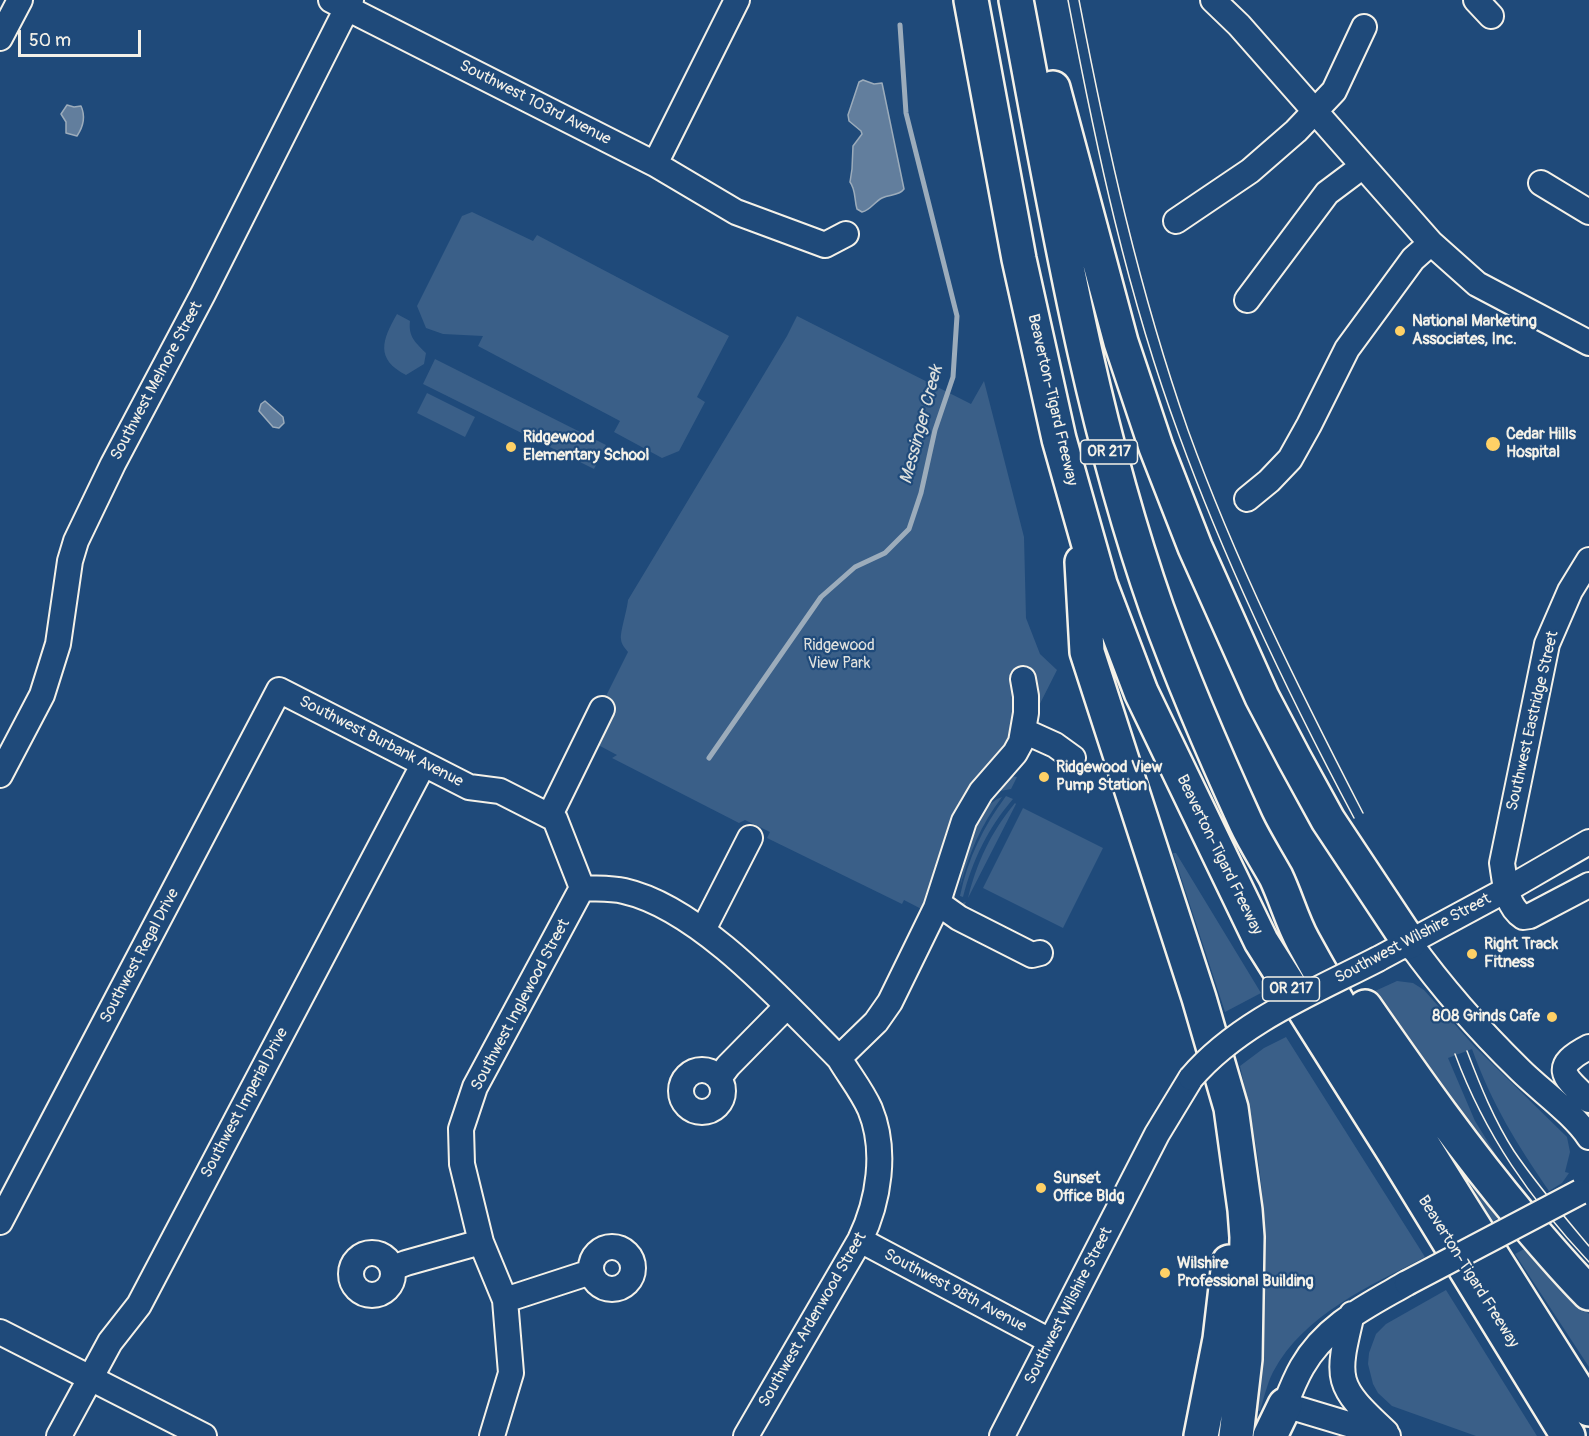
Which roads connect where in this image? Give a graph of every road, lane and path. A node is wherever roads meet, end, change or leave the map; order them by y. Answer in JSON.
{"nodes":[{"id":1,"x":20,"y":0,"type":"edge"},
{"id":2,"x":737,"y":0,"type":"edge"},
{"id":3,"x":971,"y":0,"type":"edge"},
{"id":4,"x":1016,"y":0,"type":"edge"},
{"id":5,"x":1035,"y":0,"type":"edge"},
{"id":6,"x":1213,"y":0,"type":"edge"},
{"id":7,"x":343,"y":3,"type":"edge"},
{"id":8,"x":1364,"y":27,"type":"dead end"},
{"id":9,"x":0,"y":38,"type":"edge"},
{"id":10,"x":1314,"y":111,"type":"junction"},
{"id":11,"x":655,"y":164,"type":"junction"},
{"id":12,"x":1363,"y":166,"type":"junction"},
{"id":13,"x":1541,"y":183,"type":"dead end"},
{"id":14,"x":1589,"y":212,"type":"edge"},
{"id":15,"x":1176,"y":221,"type":"dead end"},
{"id":16,"x":846,"y":234,"type":"dead end"},
{"id":17,"x":1431,"y":243,"type":"junction"},
{"id":18,"x":1247,"y":300,"type":"dead end"},
{"id":19,"x":1589,"y":343,"type":"edge"},
{"id":20,"x":1247,"y":499,"type":"dead end"},
{"id":21,"x":1079,"y":508,"type":"junction"},
{"id":22,"x":1589,"y":560,"type":"edge"},
{"id":23,"x":1023,"y":680,"type":"dead end"},
{"id":24,"x":279,"y":690,"type":"joint"},
{"id":25,"x":602,"y":710,"type":"dead end"},
{"id":26,"x":1024,"y":731,"type":"junction"},
{"id":27,"x":1073,"y":759,"type":"dead end"},
{"id":28,"x":423,"y":765,"type":"junction"},
{"id":29,"x":0,"y":775,"type":"edge"},
{"id":30,"x":550,"y":815,"type":"junction"},
{"id":31,"x":750,"y":838,"type":"dead end"},
{"id":32,"x":1589,"y":842,"type":"edge"},
{"id":33,"x":1277,"y":880,"type":"junction"},
{"id":34,"x":1589,"y":885,"type":"edge"},
{"id":35,"x":582,"y":888,"type":"junction"},
{"id":36,"x":1506,"y":890,"type":"junction"},
{"id":37,"x":935,"y":910,"type":"junction"},
{"id":38,"x":703,"y":930,"type":"junction"},
{"id":39,"x":1409,"y":942,"type":"junction"},
{"id":40,"x":1040,"y":953,"type":"dead end"},
{"id":41,"x":787,"y":1006,"type":"junction"},
{"id":42,"x":1589,"y":1047,"type":"edge"},
{"id":43,"x":839,"y":1058,"type":"junction"},
{"id":44,"x":719,"y":1078,"type":"dead end"},
{"id":45,"x":1589,"y":1100,"type":"edge"},
{"id":46,"x":1589,"y":1137,"type":"edge"},
{"id":47,"x":1585,"y":1190,"type":"edge"},
{"id":48,"x":1245,"y":1210,"type":"junction"},
{"id":49,"x":0,"y":1222,"type":"edge"},
{"id":50,"x":860,"y":1240,"type":"junction"},
{"id":51,"x":481,"y":1242,"type":"junction"},
{"id":52,"x":393,"y":1268,"type":"dead end"},
{"id":53,"x":591,"y":1272,"type":"dead end"},
{"id":54,"x":1589,"y":1293,"type":"edge"},
{"id":55,"x":506,"y":1300,"type":"junction"},
{"id":56,"x":1352,"y":1314,"type":"junction"},
{"id":57,"x":0,"y":1332,"type":"edge"},
{"id":58,"x":1050,"y":1341,"type":"junction"},
{"id":59,"x":90,"y":1379,"type":"junction"},
{"id":60,"x":1589,"y":1409,"type":"edge"},
{"id":61,"x":1285,"y":1421,"type":"edge"},
{"id":62,"x":59,"y":1436,"type":"edge"},
{"id":63,"x":204,"y":1436,"type":"edge"},
{"id":64,"x":492,"y":1436,"type":"edge"},
{"id":65,"x":746,"y":1436,"type":"edge"},
{"id":66,"x":1002,"y":1436,"type":"edge"},
{"id":67,"x":1201,"y":1436,"type":"edge"},
{"id":68,"x":1236,"y":1436,"type":"edge"},
{"id":69,"x":1270,"y":1436,"type":"edge"},
{"id":70,"x":1389,"y":1436,"type":"edge"},
{"id":71,"x":1568,"y":1436,"type":"edge"}],
"edges":[{"from":1,"to":9,"type":"street"},
{"from":2,"to":11,"type":"street"},
{"from":3,"to":21,"type":"highway","name":"Beaverton-Tigard Freeway","number":"OR 217"},
{"from":4,"to":33,"type":"highway","name":"Beaverton-Tigard Freeway","number":"OR 217"},
{"from":5,"to":39,"type":"highway"},
{"from":6,"to":10,"type":"street"},
{"from":7,"to":11,"type":"street","name":"Southwest 103rd Avenue"},
{"from":7,"to":29,"type":"street","name":"Southwest Melnore Street"},
{"from":8,"to":10,"type":"street"},
{"from":10,"to":12,"type":"street"},
{"from":10,"to":15,"type":"street"},
{"from":11,"to":16,"type":"street","name":"Southwest 103rd Avenue"},
{"from":12,"to":17,"type":"street"},
{"from":12,"to":18,"type":"street"},
{"from":13,"to":14,"type":"street"},
{"from":17,"to":19,"type":"street"},
{"from":17,"to":20,"type":"street"},
{"from":21,"to":48,"type":"highway"},
{"from":21,"to":71,"type":"highway","name":"Beaverton-Tigard Freeway","number":"OR 217"},
{"from":22,"to":36,"type":"street","name":"Southwest Eastridge Street"},
{"from":23,"to":26,"type":"street"},
{"from":24,"to":28,"type":"street","name":"Southwest Burbank Avenue"},
{"from":24,"to":49,"type":"street","name":"Southwest Regal Drive"},
{"from":25,"to":30,"type":"street"},
{"from":26,"to":27,"type":"street"},
{"from":26,"to":37,"type":"street"},
{"from":28,"to":30,"type":"street","name":"Southwest Burbank Avenue"},
{"from":28,"to":59,"type":"street","name":"Southwest Imperial Drive"},
{"from":30,"to":35,"type":"street"},
{"from":31,"to":38,"type":"street"},
{"from":32,"to":36,"type":"street","name":"Southwest Wilshire Street"},
{"from":33,"to":54,"type":"highway"},
{"from":33,"to":60,"type":"highway","name":"Beaverton-Tigard Freeway","number":"OR 217"},
{"from":34,"to":36,"type":"street"},
{"from":35,"to":38,"type":"street"},
{"from":35,"to":51,"type":"street","name":"Southwest Inglewood Street"},
{"from":36,"to":39,"type":"street","name":"Southwest Wilshire Street"},
{"from":37,"to":40,"type":"street"},
{"from":37,"to":43,"type":"street"},
{"from":38,"to":41,"type":"street"},
{"from":39,"to":46,"type":"street"},
{"from":39,"to":58,"type":"street","name":"Southwest Wilshire Street","bridge":true},
{"from":41,"to":43,"type":"street"},
{"from":41,"to":44,"type":"street"},
{"from":42,"to":45,"type":"street"},
{"from":43,"to":50,"type":"street","name":"Southwest Ardenwood Street"},
{"from":47,"to":56,"type":"street","bridge":true},
{"from":48,"to":67,"type":"highway"},
{"from":48,"to":68,"type":"highway"},
{"from":50,"to":58,"type":"street","name":"Southwest 98th Avenue"},
{"from":50,"to":65,"type":"street","name":"Southwest Ardenwood Street"},
{"from":51,"to":52,"type":"street"},
{"from":51,"to":55,"type":"street","name":"Southwest Inglewood Street"},
{"from":53,"to":55,"type":"street"},
{"from":55,"to":64,"type":"street","name":"Southwest Inglewood Street"},
{"from":56,"to":61,"type":"street"},
{"from":56,"to":70,"type":"street"},
{"from":57,"to":59,"type":"street"},
{"from":58,"to":66,"type":"street","name":"Southwest Wilshire Street"},
{"from":59,"to":62,"type":"street","name":"Southwest Imperial Drive"},
{"from":59,"to":63,"type":"street"},
{"from":61,"to":69,"type":"highway"},
{"from":61,"to":70,"type":"street"}]}
